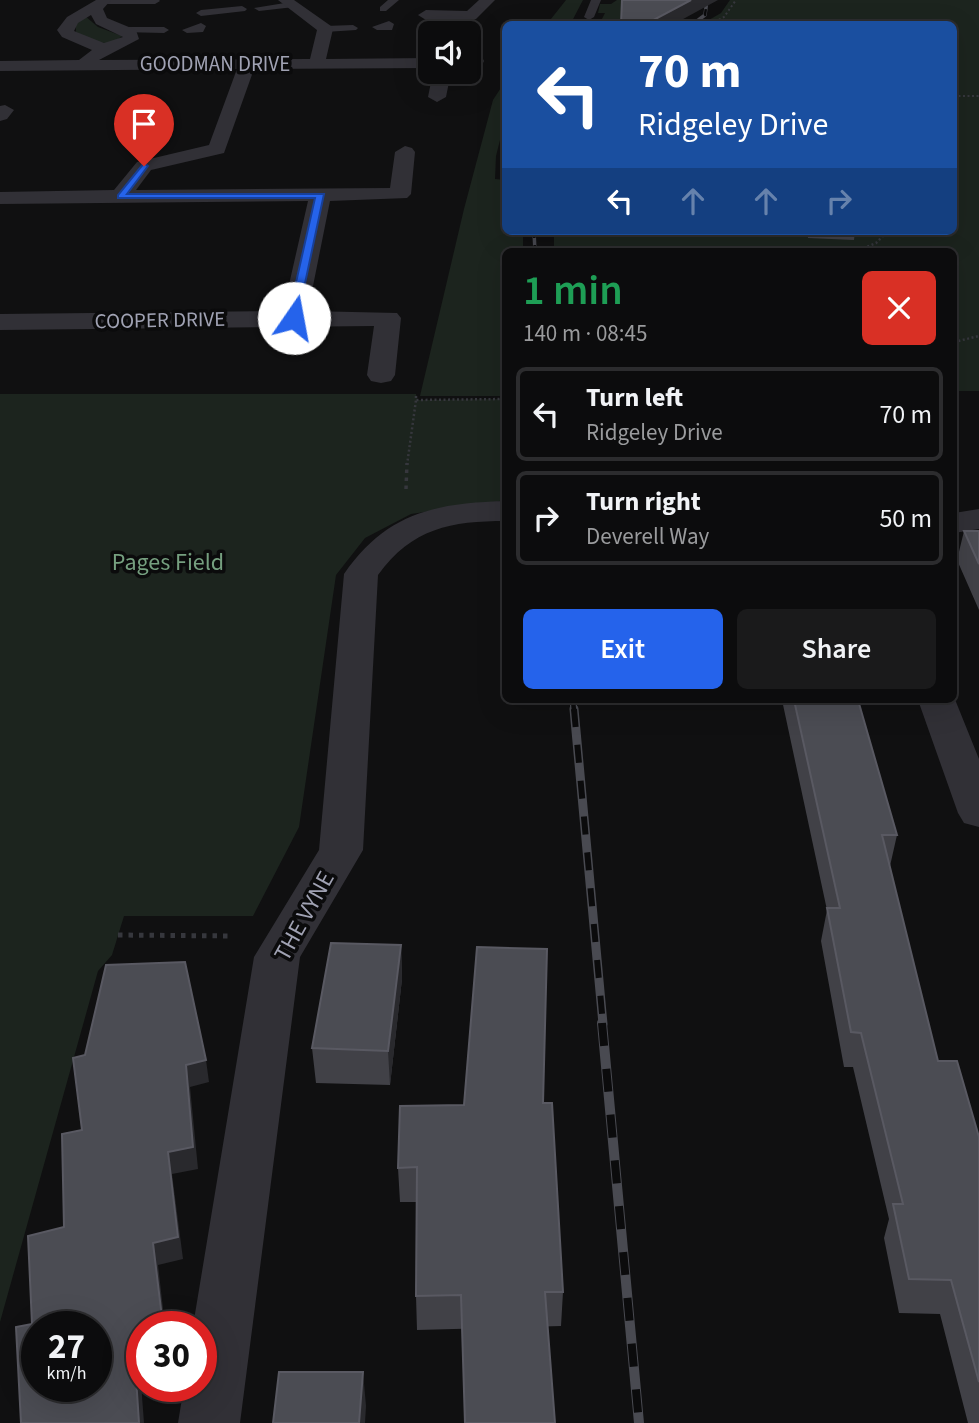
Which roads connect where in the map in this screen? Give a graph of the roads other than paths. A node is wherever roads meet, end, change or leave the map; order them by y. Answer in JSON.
{"nodes":[{"id":1,"x":394,"y":0,"type":"edge"},
{"id":2,"x":488,"y":0,"type":"edge"},
{"id":3,"x":596,"y":0,"type":"edge"},
{"id":4,"x":155,"y":1,"type":"edge"},
{"id":5,"x":288,"y":2,"type":"edge"},
{"id":6,"x":102,"y":3,"type":"edge"},
{"id":7,"x":259,"y":8,"type":"dead end"},
{"id":8,"x":242,"y":9,"type":"dead end"},
{"id":9,"x":383,"y":9,"type":"dead end"},
{"id":10,"x":201,"y":13,"type":"dead end"},
{"id":11,"x":426,"y":15,"type":"dead end"},
{"id":12,"x":589,"y":17,"type":"dead end"},
{"id":13,"x":389,"y":24,"type":"dead end"},
{"id":14,"x":201,"y":26,"type":"dead end"},
{"id":15,"x":377,"y":27,"type":"dead end"},
{"id":16,"x":353,"y":28,"type":"dead end"},
{"id":17,"x":325,"y":29,"type":"junction"},
{"id":18,"x":125,"y":30,"type":"junction"},
{"id":19,"x":164,"y":30,"type":"dead end"},
{"id":20,"x":187,"y":30,"type":"dead end"},
{"id":21,"x":104,"y":49,"type":"junction"},
{"id":22,"x":418,"y":62,"type":"edge"},
{"id":23,"x":317,"y":63,"type":"junction"},
{"id":24,"x":82,"y":64,"type":"junction"},
{"id":25,"x":247,"y":64,"type":"junction"},
{"id":26,"x":0,"y":66,"type":"edge"},
{"id":27,"x":440,"y":84,"type":"edge"},
{"id":28,"x":437,"y":97,"type":"dead end"},
{"id":29,"x":405,"y":152,"type":"dead end"},
{"id":30,"x":320,"y":196,"type":"junction"},
{"id":31,"x":121,"y":197,"type":"junction"},
{"id":32,"x":9,"y":204,"type":"edge"},
{"id":33,"x":294,"y":318,"type":"junction"},
{"id":34,"x":0,"y":322,"type":"edge"},
{"id":35,"x":381,"y":375,"type":"dead end"},
{"id":36,"x":502,"y":511,"type":"edge"},
{"id":37,"x":979,"y":519,"type":"edge"},
{"id":38,"x":957,"y":523,"type":"edge"},
{"id":39,"x":938,"y":703,"type":"edge"},
{"id":40,"x":979,"y":813,"type":"edge"},
{"id":41,"x":209,"y":1423,"type":"edge"}],
"edges":[{"from":1,"to":9,"type":"lane"},
{"from":2,"to":11,"type":"street"},
{"from":3,"to":12,"type":"lane"},
{"from":4,"to":6,"type":"lane"},
{"from":5,"to":7,"type":"lane"},
{"from":5,"to":17,"type":"street"},
{"from":6,"to":18,"type":"street"},
{"from":6,"to":21,"type":"street"},
{"from":8,"to":10,"type":"lane"},
{"from":13,"to":15,"type":"lane"},
{"from":14,"to":20,"type":"lane"},
{"from":16,"to":17,"type":"lane"},
{"from":17,"to":23,"type":"street"},
{"from":18,"to":19,"type":"lane"},
{"from":18,"to":21,"type":"street"},
{"from":21,"to":24,"type":"street"},
{"from":22,"to":23,"type":"street","name":"GOODMAN DRIVE"},
{"from":23,"to":25,"type":"street","name":"GOODMAN DRIVE"},
{"from":24,"to":25,"type":"street","name":"GOODMAN DRIVE"},
{"from":24,"to":26,"type":"street","name":"GOODMAN DRIVE"},
{"from":25,"to":31,"type":"street"},
{"from":27,"to":28,"type":"street"},
{"from":29,"to":30,"type":"street"},
{"from":30,"to":31,"type":"street"},
{"from":30,"to":33,"type":"street"},
{"from":31,"to":32,"type":"street"},
{"from":33,"to":34,"type":"street","name":"COOPER DRIVE"},
{"from":33,"to":35,"type":"street","name":"COOPER DRIVE"},
{"from":36,"to":41,"type":"street","name":"THE VYNE"},
{"from":37,"to":38,"type":"street"},
{"from":39,"to":40,"type":"street"}]}
